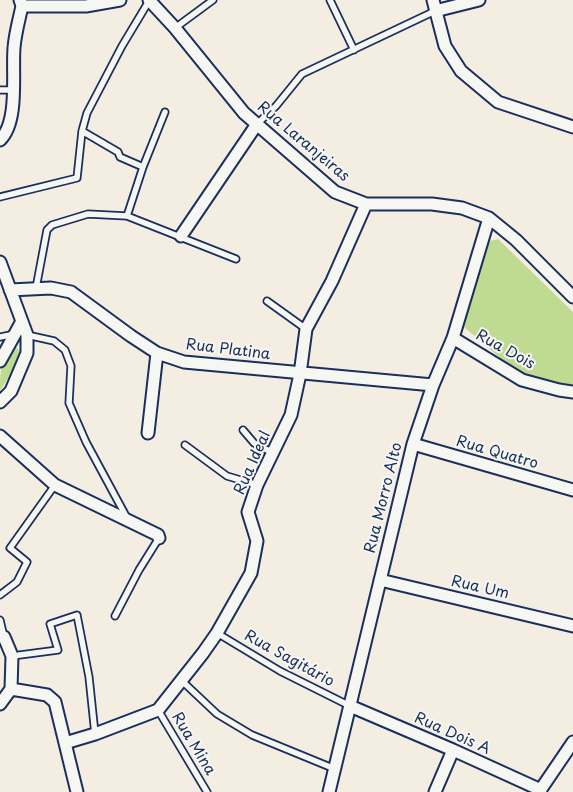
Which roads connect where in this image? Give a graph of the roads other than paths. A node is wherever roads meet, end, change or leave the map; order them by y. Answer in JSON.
{"nodes":[{"id":1,"x":120,"y":0,"type":"edge"},
{"id":2,"x":149,"y":0,"type":"edge"},
{"id":3,"x":213,"y":0,"type":"edge"},
{"id":4,"x":330,"y":0,"type":"edge"},
{"id":5,"x":478,"y":0,"type":"edge"},
{"id":6,"x":21,"y":3,"type":"edge"},
{"id":7,"x":434,"y":5,"type":"edge"},
{"id":8,"x":175,"y":28,"type":"junction"},
{"id":9,"x":354,"y":50,"type":"junction"},
{"id":10,"x":0,"y":90,"type":"edge"},
{"id":11,"x":13,"y":90,"type":"junction"},
{"id":12,"x":165,"y":112,"type":"dead end"},
{"id":13,"x":257,"y":124,"type":"junction"},
{"id":14,"x":573,"y":127,"type":"edge"},
{"id":15,"x":82,"y":131,"type":"junction"},
{"id":16,"x":0,"y":140,"type":"edge"},
{"id":17,"x":143,"y":167,"type":"junction"},
{"id":18,"x":0,"y":197,"type":"edge"},
{"id":19,"x":366,"y":204,"type":"junction"},
{"id":20,"x":127,"y":216,"type":"junction"},
{"id":21,"x":488,"y":218,"type":"junction"},
{"id":22,"x":181,"y":236,"type":"junction"},
{"id":23,"x":236,"y":259,"type":"dead end"},
{"id":24,"x":0,"y":262,"type":"edge"},
{"id":25,"x":36,"y":288,"type":"junction"},
{"id":26,"x":10,"y":290,"type":"junction"},
{"id":27,"x":573,"y":298,"type":"edge"},
{"id":28,"x":268,"y":301,"type":"dead end"},
{"id":29,"x":21,"y":323,"type":"junction"},
{"id":30,"x":306,"y":329,"type":"junction"},
{"id":31,"x":15,"y":334,"type":"junction"},
{"id":32,"x":27,"y":335,"type":"junction"},
{"id":33,"x":0,"y":337,"type":"edge"},
{"id":34,"x":453,"y":338,"type":"junction"},
{"id":35,"x":157,"y":353,"type":"junction"},
{"id":36,"x":0,"y":361,"type":"edge"},
{"id":37,"x":300,"y":374,"type":"junction"},
{"id":38,"x":433,"y":385,"type":"junction"},
{"id":39,"x":573,"y":392,"type":"edge"},
{"id":40,"x":0,"y":402,"type":"edge"},
{"id":41,"x":243,"y":430,"type":"dead end"},
{"id":42,"x":148,"y":433,"type":"dead end"},
{"id":43,"x":0,"y":436,"type":"edge"},
{"id":44,"x":413,"y":444,"type":"junction"},
{"id":45,"x":185,"y":445,"type":"dead end"},
{"id":46,"x":273,"y":453,"type":"junction"},
{"id":47,"x":55,"y":485,"type":"junction"},
{"id":48,"x":257,"y":485,"type":"junction"},
{"id":49,"x":573,"y":490,"type":"edge"},
{"id":50,"x":129,"y":522,"type":"junction"},
{"id":51,"x":159,"y":538,"type":"joint"},
{"id":52,"x":380,"y":580,"type":"junction"},
{"id":53,"x":0,"y":595,"type":"edge"},
{"id":54,"x":115,"y":616,"type":"dead end"},
{"id":55,"x":0,"y":620,"type":"edge"},
{"id":56,"x":573,"y":626,"type":"edge"},
{"id":57,"x":217,"y":633,"type":"junction"},
{"id":58,"x":2,"y":637,"type":"edge"},
{"id":59,"x":12,"y":656,"type":"junction"},
{"id":60,"x":182,"y":681,"type":"junction"},
{"id":61,"x":11,"y":689,"type":"junction"},
{"id":62,"x":0,"y":704,"type":"edge"},
{"id":63,"x":350,"y":706,"type":"junction"},
{"id":64,"x":158,"y":710,"type":"junction"},
{"id":65,"x":95,"y":734,"type":"junction"},
{"id":66,"x":573,"y":742,"type":"edge"},
{"id":67,"x":65,"y":743,"type":"junction"},
{"id":68,"x":453,"y":750,"type":"junction"},
{"id":69,"x":335,"y":768,"type":"junction"},
{"id":70,"x":540,"y":791,"type":"edge"},
{"id":71,"x":77,"y":792,"type":"edge"},
{"id":72,"x":207,"y":792,"type":"edge"},
{"id":73,"x":329,"y":792,"type":"edge"},
{"id":74,"x":435,"y":792,"type":"edge"}],
"edges":[{"from":1,"to":6,"type":"street"},
{"from":2,"to":8,"type":"street","name":"Rua Laranjeiras"},
{"from":2,"to":15,"type":"lane"},
{"from":3,"to":8,"type":"lane"},
{"from":4,"to":9,"type":"lane"},
{"from":5,"to":7,"type":"street"},
{"from":6,"to":11,"type":"street"},
{"from":7,"to":9,"type":"lane"},
{"from":7,"to":14,"type":"street"},
{"from":8,"to":13,"type":"street","name":"Rua Laranjeiras"},
{"from":9,"to":13,"type":"lane"},
{"from":10,"to":11,"type":"lane"},
{"from":11,"to":16,"type":"street"},
{"from":12,"to":17,"type":"lane"},
{"from":13,"to":19,"type":"street","name":"Rua Laranjeiras"},
{"from":13,"to":22,"type":"street"},
{"from":15,"to":17,"type":"lane"},
{"from":15,"to":18,"type":"lane"},
{"from":17,"to":20,"type":"lane"},
{"from":19,"to":21,"type":"street","name":"Rua Laranjeiras"},
{"from":19,"to":30,"type":"street","name":"Rua Ideal"},
{"from":20,"to":22,"type":"lane"},
{"from":20,"to":25,"type":"lane"},
{"from":21,"to":27,"type":"street","name":"Rua Laranjeiras"},
{"from":21,"to":34,"type":"street","name":"Rua Morro Alto"},
{"from":22,"to":23,"type":"lane"},
{"from":24,"to":26,"type":"street"},
{"from":25,"to":26,"type":"street","name":"Rua Platina"},
{"from":25,"to":35,"type":"street","name":"Rua Platina"},
{"from":26,"to":29,"type":"street"},
{"from":28,"to":30,"type":"lane"},
{"from":29,"to":31,"type":"street"},
{"from":29,"to":32,"type":"street"},
{"from":30,"to":37,"type":"street","name":"Rua Ideal"},
{"from":31,"to":32,"type":"lane"},
{"from":31,"to":33,"type":"lane"},
{"from":31,"to":36,"type":"street"},
{"from":32,"to":40,"type":"street"},
{"from":32,"to":50,"type":"lane"},
{"from":34,"to":38,"type":"street","name":"Rua Morro Alto"},
{"from":34,"to":39,"type":"street","name":"Rua Dois"},
{"from":35,"to":37,"type":"street","name":"Rua Platina"},
{"from":35,"to":42,"type":"street"},
{"from":37,"to":38,"type":"street","name":"Rua Platina"},
{"from":37,"to":46,"type":"street","name":"Rua Ideal"},
{"from":38,"to":44,"type":"street","name":"Rua Morro Alto"},
{"from":41,"to":46,"type":"lane"},
{"from":43,"to":47,"type":"street"},
{"from":44,"to":49,"type":"street","name":"Rua Quatro"},
{"from":44,"to":52,"type":"street","name":"Rua Morro Alto"},
{"from":45,"to":48,"type":"lane"},
{"from":46,"to":48,"type":"street","name":"Rua Ideal"},
{"from":47,"to":50,"type":"street"},
{"from":47,"to":53,"type":"lane"},
{"from":48,"to":57,"type":"street","name":"Rua Ideal"},
{"from":50,"to":51,"type":"street"},
{"from":51,"to":54,"type":"lane"},
{"from":52,"to":56,"type":"street","name":"Rua Um"},
{"from":52,"to":63,"type":"street","name":"Rua Morro Alto"},
{"from":55,"to":58,"type":"lane"},
{"from":57,"to":60,"type":"street","name":"Rua Ideal"},
{"from":57,"to":63,"type":"lane","name":"Rua Sagitário"},
{"from":58,"to":59,"type":"street"},
{"from":59,"to":61,"type":"street"},
{"from":59,"to":65,"type":"lane"},
{"from":60,"to":64,"type":"street","name":"Rua Ideal"},
{"from":60,"to":69,"type":"lane"},
{"from":61,"to":62,"type":"street"},
{"from":61,"to":67,"type":"street"},
{"from":63,"to":68,"type":"street","name":"Rua Dois A"},
{"from":63,"to":69,"type":"street","name":"Rua Morro Alto"},
{"from":64,"to":65,"type":"street","name":"Rua Ideal"},
{"from":64,"to":72,"type":"lane","name":"Rua Mina"},
{"from":65,"to":67,"type":"street","name":"Rua Ideal"},
{"from":66,"to":70,"type":"street"},
{"from":67,"to":71,"type":"street"},
{"from":68,"to":70,"type":"street","name":"Rua Dois A"},
{"from":68,"to":74,"type":"street"},
{"from":69,"to":73,"type":"street","name":"Rua Morro Alto"}]}
